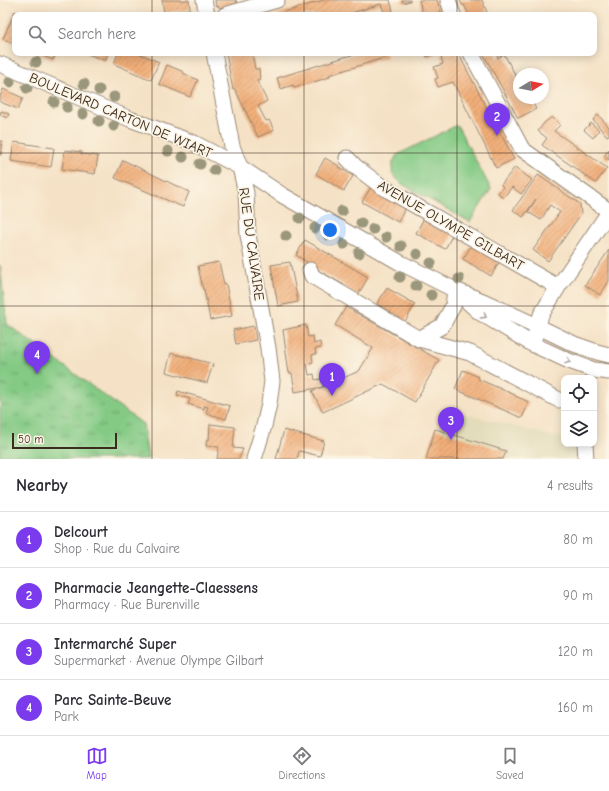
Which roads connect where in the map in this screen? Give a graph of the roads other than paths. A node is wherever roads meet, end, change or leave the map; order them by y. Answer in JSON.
{"nodes":[{"id":1,"x":204,"y":0,"type":"edge"},
{"id":2,"x":277,"y":0,"type":"edge"},
{"id":3,"x":448,"y":0,"type":"edge"},
{"id":4,"x":206,"y":12,"type":"edge"},
{"id":5,"x":235,"y":12,"type":"edge"},
{"id":6,"x":452,"y":12,"type":"edge"},
{"id":7,"x":215,"y":56,"type":"edge"},
{"id":8,"x":473,"y":56,"type":"edge"},
{"id":9,"x":0,"y":64,"type":"edge"},
{"id":10,"x":347,"y":158,"type":"dead end"},
{"id":11,"x":240,"y":167,"type":"junction"},
{"id":12,"x":609,"y":211,"type":"edge"},
{"id":13,"x":310,"y":270,"type":"dead end"},
{"id":14,"x":558,"y":287,"type":"junction"},
{"id":15,"x":455,"y":290,"type":"junction"},
{"id":16,"x":537,"y":326,"type":"junction"},
{"id":17,"x":419,"y":339,"type":"junction"},
{"id":18,"x":532,"y":344,"type":"junction"},
{"id":19,"x":609,"y":355,"type":"edge"},
{"id":20,"x":609,"y":372,"type":"edge"},
{"id":21,"x":593,"y":374,"type":"edge"},
{"id":22,"x":559,"y":400,"type":"dead end"},
{"id":23,"x":585,"y":447,"type":"edge"},
{"id":24,"x":254,"y":459,"type":"edge"},
{"id":25,"x":586,"y":459,"type":"edge"}],
"edges":[{"from":1,"to":4,"type":"street"},
{"from":2,"to":5,"type":"street"},
{"from":3,"to":6,"type":"street"},
{"from":7,"to":11,"type":"street","name":"RUE DU CALVAIRE"},
{"from":8,"to":12,"type":"street"},
{"from":9,"to":11,"type":"street","name":"BOULEVARD CARTON DE WIART"},
{"from":10,"to":14,"type":"street","name":"AVENUE OLYMPE GILBART"},
{"from":11,"to":15,"type":"street"},
{"from":11,"to":24,"type":"street","name":"RUE DU CALVAIRE"},
{"from":12,"to":14,"type":"street"},
{"from":13,"to":17,"type":"street"},
{"from":14,"to":16,"type":"street"},
{"from":15,"to":16,"type":"street"},
{"from":15,"to":17,"type":"street"},
{"from":15,"to":18,"type":"street","one_way":true},
{"from":16,"to":18,"type":"street"},
{"from":16,"to":19,"type":"street"},
{"from":17,"to":22,"type":"street"},
{"from":18,"to":21,"type":"street","one_way":true},
{"from":20,"to":21,"type":"street"},
{"from":23,"to":25,"type":"street"}]}
